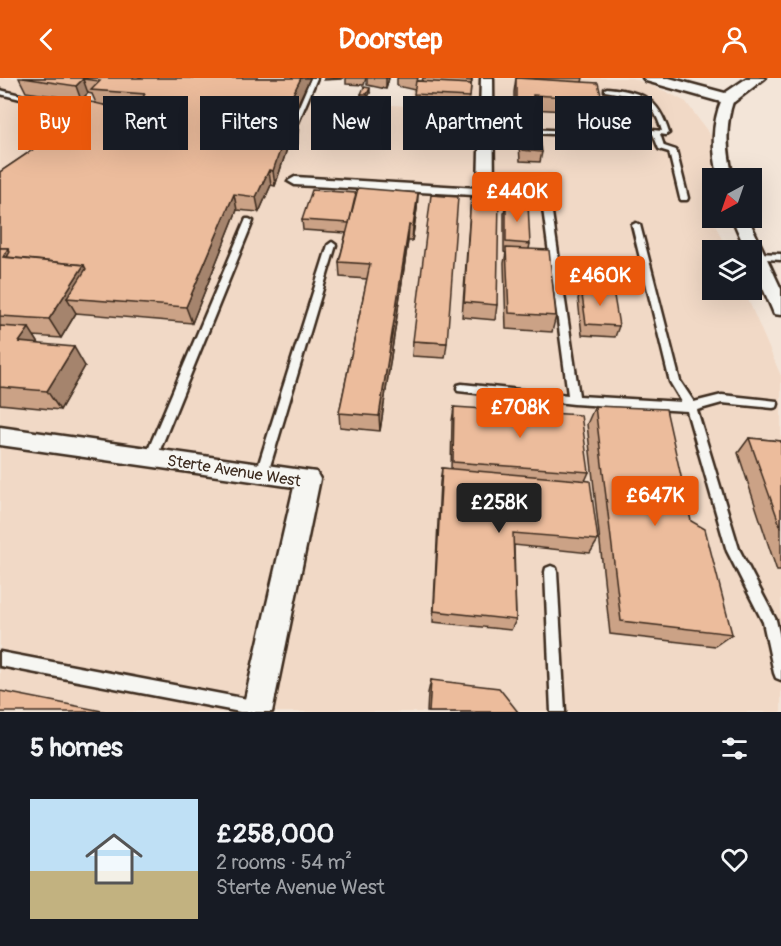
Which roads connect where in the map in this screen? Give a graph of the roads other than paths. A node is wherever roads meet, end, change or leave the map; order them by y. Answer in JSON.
{"nodes":[{"id":1,"x":314,"y":78,"type":"edge"},
{"id":2,"x":487,"y":78,"type":"edge"},
{"id":3,"x":651,"y":78,"type":"edge"},
{"id":4,"x":757,"y":78,"type":"edge"},
{"id":5,"x":607,"y":90,"type":"dead end"},
{"id":6,"x":2,"y":93,"type":"edge"},
{"id":7,"x":487,"y":96,"type":"edge"},
{"id":8,"x":18,"y":97,"type":"edge"},
{"id":9,"x":728,"y":99,"type":"junction"},
{"id":10,"x":299,"y":113,"type":"edge"},
{"id":11,"x":543,"y":132,"type":"edge"},
{"id":12,"x":656,"y":132,"type":"junction"},
{"id":13,"x":486,"y":150,"type":"edge"},
{"id":14,"x":724,"y":168,"type":"edge"},
{"id":15,"x":295,"y":181,"type":"dead end"},
{"id":16,"x":486,"y":193,"type":"junction"},
{"id":17,"x":684,"y":198,"type":"dead end"},
{"id":18,"x":249,"y":221,"type":"dead end"},
{"id":19,"x":636,"y":225,"type":"dead end"},
{"id":20,"x":332,"y":245,"type":"dead end"},
{"id":21,"x":762,"y":256,"type":"edge"},
{"id":22,"x":781,"y":257,"type":"edge"},
{"id":23,"x":762,"y":269,"type":"edge"},
{"id":24,"x":781,"y":309,"type":"edge"},
{"id":25,"x":462,"y":388,"type":"dead end"},
{"id":26,"x":574,"y":400,"type":"junction"},
{"id":27,"x":773,"y":404,"type":"dead end"},
{"id":28,"x":691,"y":407,"type":"junction"},
{"id":29,"x":0,"y":436,"type":"edge"},
{"id":30,"x":151,"y":457,"type":"junction"},
{"id":31,"x":262,"y":473,"type":"junction"},
{"id":32,"x":552,"y":572,"type":"dead end"},
{"id":33,"x":0,"y":659,"type":"edge"},
{"id":34,"x":781,"y":673,"type":"edge"},
{"id":35,"x":258,"y":710,"type":"edge"},
{"id":36,"x":558,"y":712,"type":"edge"}],
"edges":[{"from":1,"to":10,"type":"lane"},
{"from":2,"to":7,"type":"street"},
{"from":3,"to":9,"type":"street"},
{"from":4,"to":9,"type":"street"},
{"from":5,"to":12,"type":"lane"},
{"from":6,"to":8,"type":"lane"},
{"from":9,"to":14,"type":"street"},
{"from":11,"to":12,"type":"lane"},
{"from":12,"to":17,"type":"lane"},
{"from":13,"to":16,"type":"street"},
{"from":15,"to":16,"type":"street"},
{"from":16,"to":26,"type":"lane"},
{"from":18,"to":30,"type":"lane"},
{"from":19,"to":28,"type":"lane"},
{"from":20,"to":31,"type":"lane"},
{"from":21,"to":22,"type":"lane"},
{"from":23,"to":24,"type":"street"},
{"from":25,"to":26,"type":"lane"},
{"from":26,"to":28,"type":"lane"},
{"from":27,"to":28,"type":"lane"},
{"from":28,"to":34,"type":"lane"},
{"from":29,"to":30,"type":"street","name":"Sterte Avenue West"},
{"from":30,"to":31,"type":"street","name":"Sterte Avenue West"},
{"from":31,"to":35,"type":"street","name":"Sterte Avenue West"},
{"from":32,"to":36,"type":"lane"},
{"from":33,"to":35,"type":"lane"}]}
